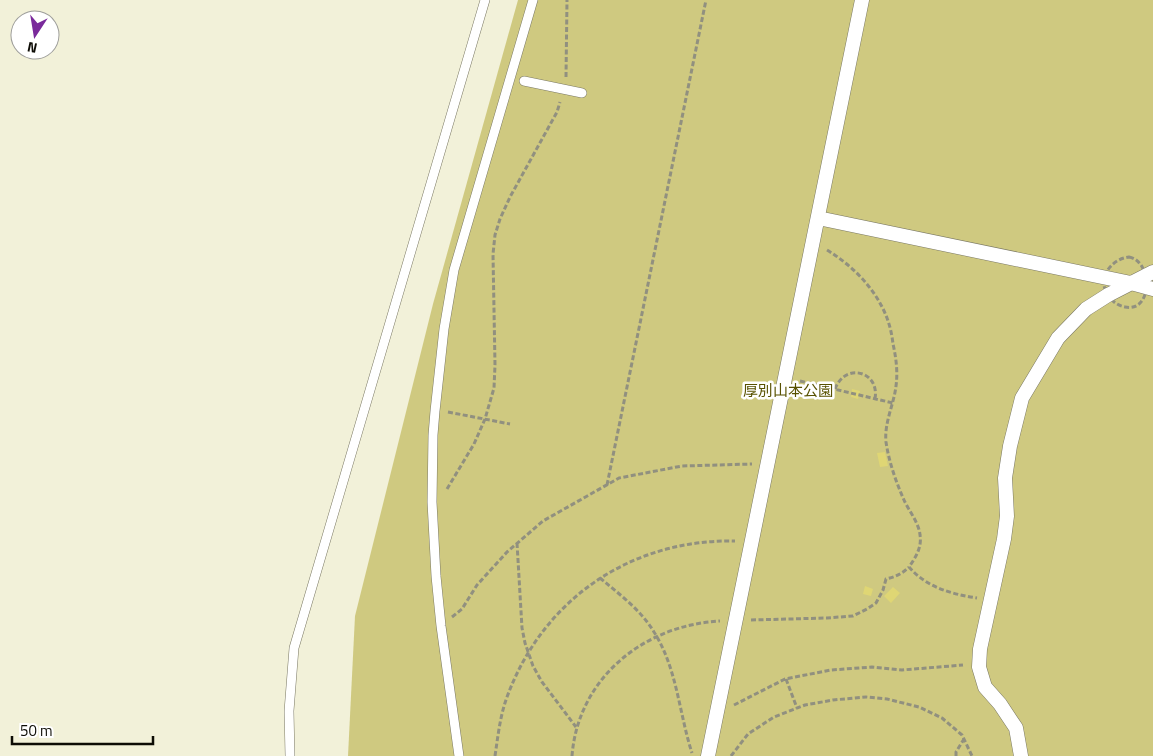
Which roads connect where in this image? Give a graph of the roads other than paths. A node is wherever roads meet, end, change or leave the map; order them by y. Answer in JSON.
{"nodes":[{"id":1,"x":485,"y":0,"type":"edge"},
{"id":2,"x":533,"y":0,"type":"edge"},
{"id":3,"x":862,"y":0,"type":"edge"},
{"id":4,"x":524,"y":81,"type":"dead end"},
{"id":5,"x":582,"y":93,"type":"dead end"},
{"id":6,"x":818,"y":218,"type":"junction"},
{"id":7,"x":1153,"y":272,"type":"edge"},
{"id":8,"x":1131,"y":283,"type":"junction"},
{"id":9,"x":1153,"y":289,"type":"edge"},
{"id":10,"x":290,"y":756,"type":"edge"},
{"id":11,"x":459,"y":756,"type":"edge"},
{"id":12,"x":708,"y":756,"type":"edge"},
{"id":13,"x":1021,"y":756,"type":"edge"}],
"edges":[{"from":1,"to":10,"type":"lane"},
{"from":2,"to":11,"type":"lane"},
{"from":3,"to":6,"type":"street"},
{"from":4,"to":5,"type":"lane"},
{"from":6,"to":8,"type":"street"},
{"from":6,"to":12,"type":"street"},
{"from":7,"to":8,"type":"street"},
{"from":8,"to":9,"type":"street"},
{"from":8,"to":13,"type":"street"}]}
